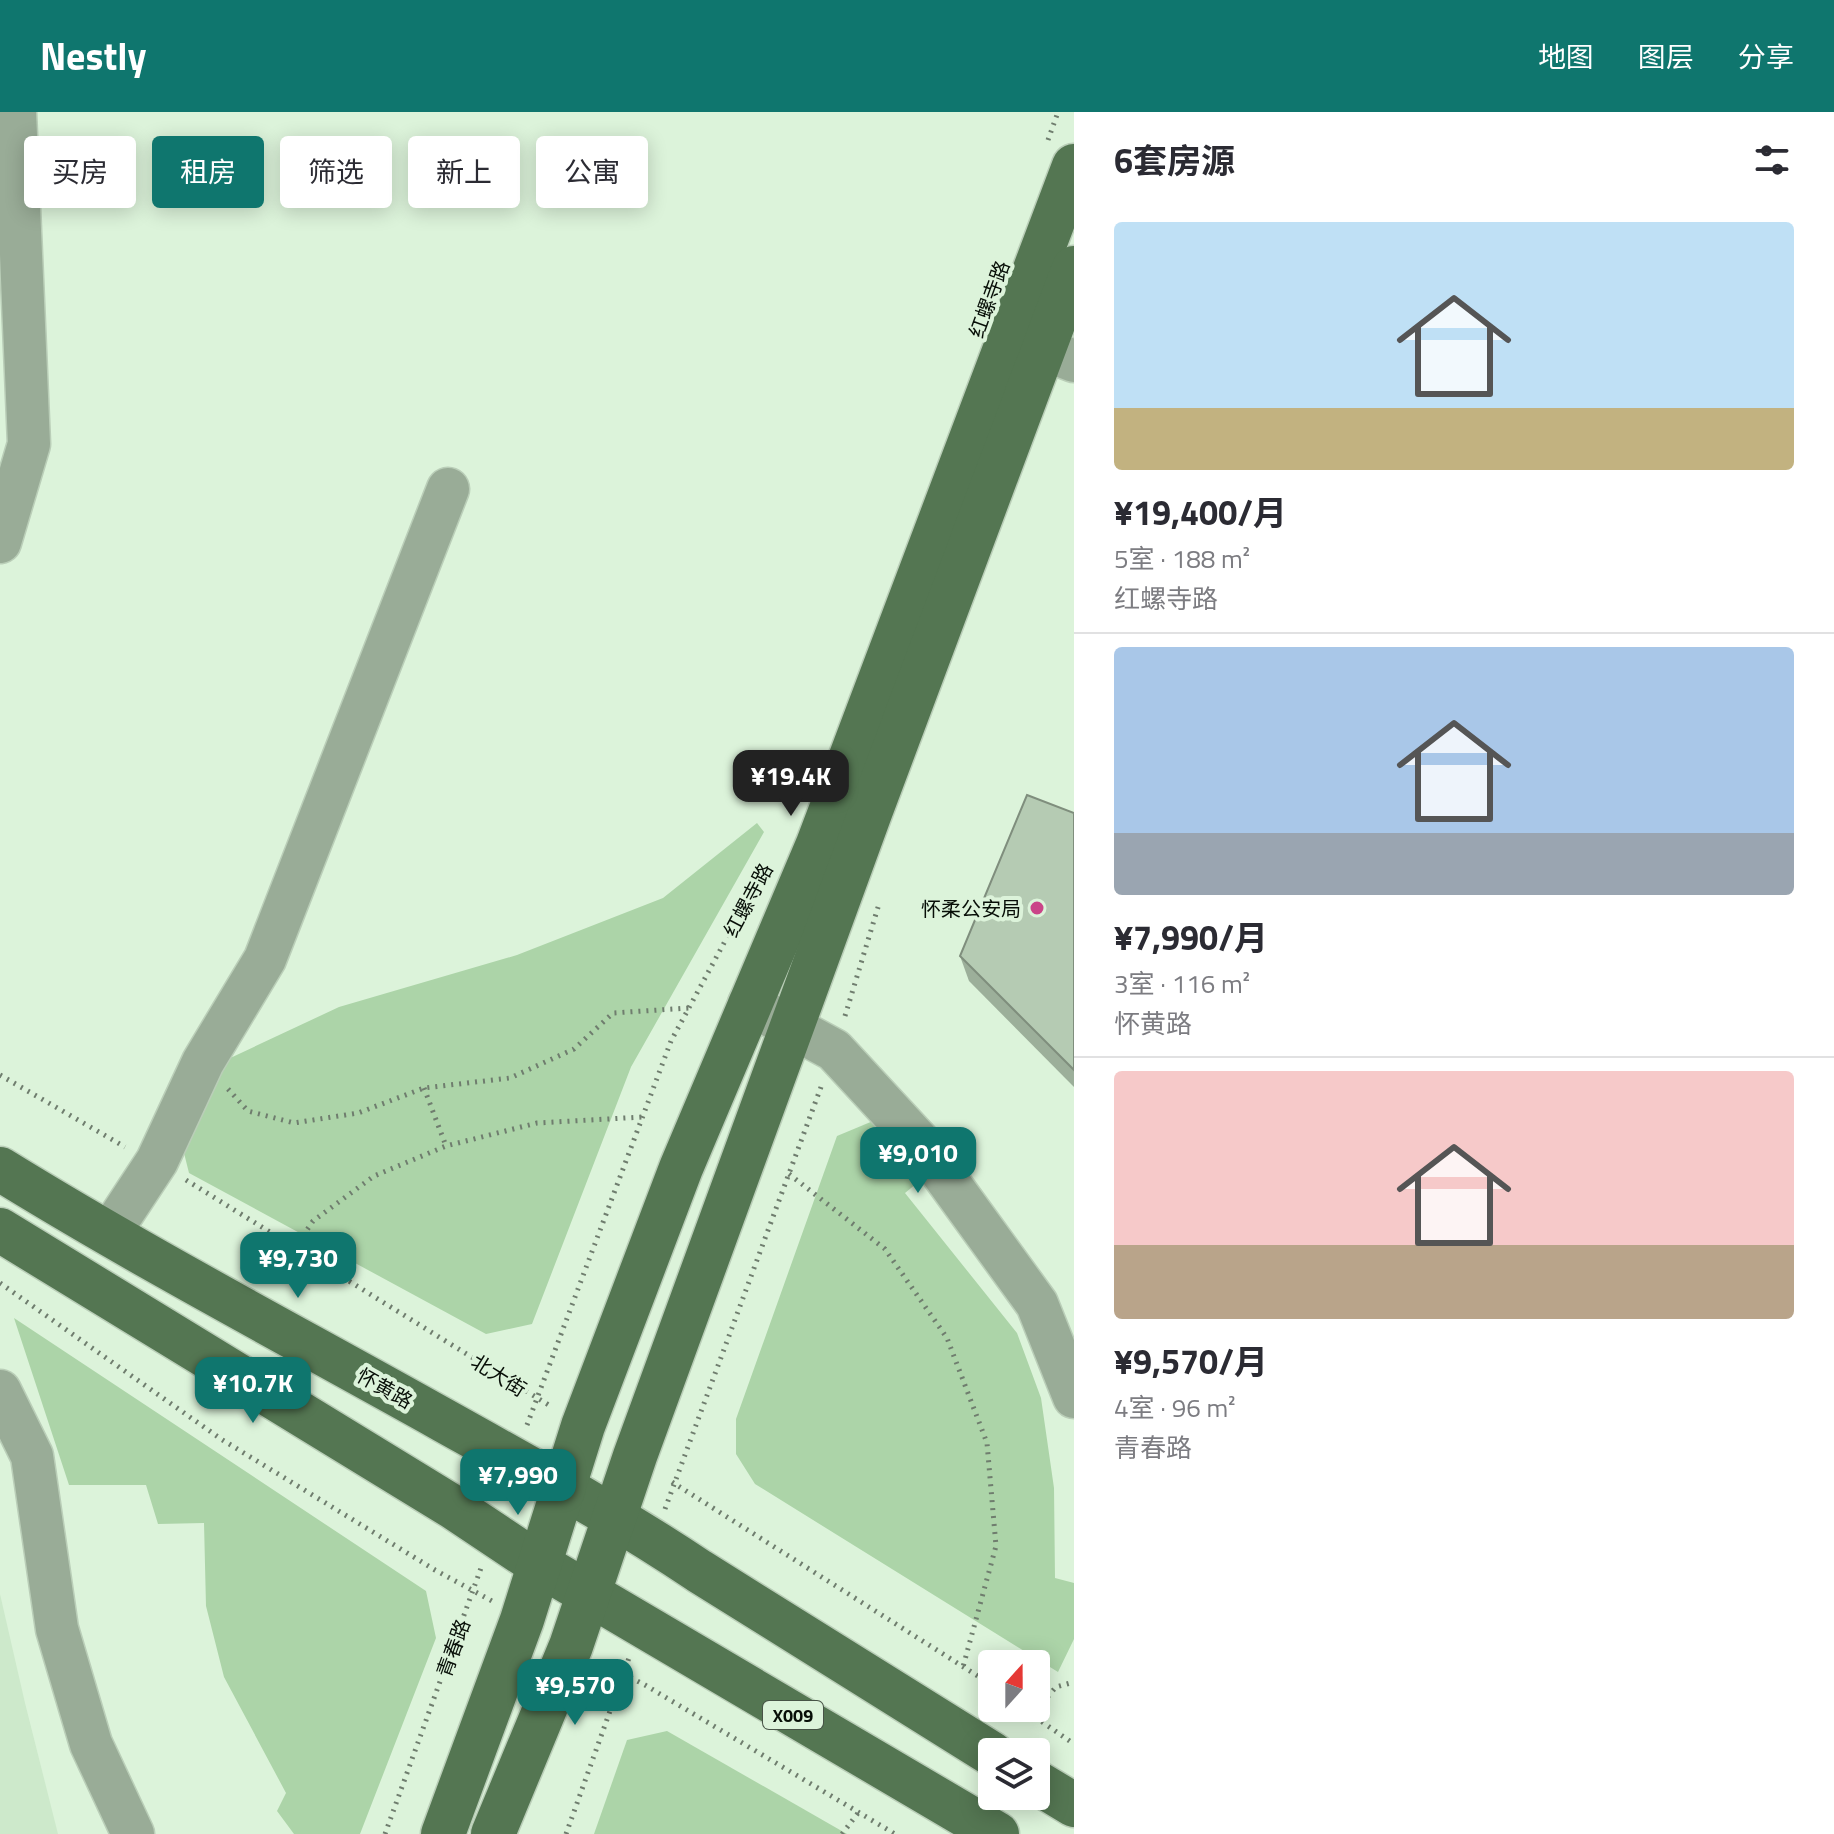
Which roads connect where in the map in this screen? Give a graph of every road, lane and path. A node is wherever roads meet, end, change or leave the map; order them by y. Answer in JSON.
{"nodes":[{"id":1,"x":15,"y":112,"type":"edge"},
{"id":2,"x":1058,"y":112,"type":"edge"},
{"id":3,"x":1061,"y":153,"type":"edge"},
{"id":4,"x":1074,"y":268,"type":"edge"},
{"id":5,"x":1042,"y":349,"type":"edge"},
{"id":6,"x":448,"y":489,"type":"dead end"},
{"id":7,"x":0,"y":542,"type":"edge"},
{"id":8,"x":769,"y":860,"type":"dead end"},
{"id":9,"x":881,"y":899,"type":"dead end"},
{"id":10,"x":749,"y":1004,"type":"junction"},
{"id":11,"x":689,"y":1008,"type":"junction"},
{"id":12,"x":793,"y":1029,"type":"junction"},
{"id":13,"x":834,"y":1050,"type":"junction"},
{"id":14,"x":203,"y":1062,"type":"junction"},
{"id":15,"x":0,"y":1075,"type":"edge"},
{"id":16,"x":424,"y":1088,"type":"junction"},
{"id":17,"x":643,"y":1117,"type":"junction"},
{"id":18,"x":446,"y":1146,"type":"junction"},
{"id":19,"x":157,"y":1161,"type":"junction"},
{"id":20,"x":0,"y":1169,"type":"edge"},
{"id":21,"x":789,"y":1174,"type":"junction"},
{"id":22,"x":0,"y":1230,"type":"edge"},
{"id":23,"x":109,"y":1234,"type":"junction"},
{"id":24,"x":294,"y":1249,"type":"junction"},
{"id":25,"x":0,"y":1283,"type":"edge"},
{"id":26,"x":0,"y":1391,"type":"edge"},
{"id":27,"x":1074,"y":1397,"type":"edge"},
{"id":28,"x":536,"y":1398,"type":"junction"},
{"id":29,"x":583,"y":1426,"type":"junction"},
{"id":30,"x":635,"y":1456,"type":"junction"},
{"id":31,"x":516,"y":1460,"type":"junction"},
{"id":32,"x":674,"y":1483,"type":"junction"},
{"id":33,"x":562,"y":1488,"type":"junction"},
{"id":34,"x":615,"y":1519,"type":"junction"},
{"id":35,"x":492,"y":1534,"type":"junction"},
{"id":36,"x":654,"y":1541,"type":"junction"},
{"id":37,"x":540,"y":1565,"type":"junction"},
{"id":38,"x":474,"y":1591,"type":"junction"},
{"id":39,"x":589,"y":1594,"type":"junction"},
{"id":40,"x":522,"y":1620,"type":"junction"},
{"id":41,"x":638,"y":1625,"type":"junction"},
{"id":42,"x":571,"y":1646,"type":"junction"},
{"id":43,"x":963,"y":1667,"type":"junction"},
{"id":44,"x":625,"y":1675,"type":"junction"},
{"id":45,"x":978,"y":1676,"type":"edge"},
{"id":46,"x":1074,"y":1682,"type":"edge"},
{"id":47,"x":1050,"y":1694,"type":"edge"},
{"id":48,"x":1042,"y":1722,"type":"edge"},
{"id":49,"x":1074,"y":1744,"type":"edge"},
{"id":50,"x":978,"y":1745,"type":"edge"},
{"id":51,"x":1050,"y":1790,"type":"edge"},
{"id":52,"x":1074,"y":1805,"type":"edge"},
{"id":53,"x":858,"y":1812,"type":"junction"},
{"id":54,"x":133,"y":1834,"type":"edge"},
{"id":55,"x":385,"y":1834,"type":"edge"},
{"id":56,"x":443,"y":1834,"type":"edge"},
{"id":57,"x":493,"y":1834,"type":"edge"},
{"id":58,"x":566,"y":1834,"type":"edge"},
{"id":59,"x":842,"y":1834,"type":"edge"},
{"id":60,"x":895,"y":1834,"type":"edge"},
{"id":61,"x":997,"y":1834,"type":"edge"}],
"edges":[{"from":1,"to":7,"type":"street"},
{"from":2,"to":3,"type":"path"},
{"from":3,"to":5,"type":"main road","name":"红螺寺路"},
{"from":4,"to":5,"type":"main road","name":"红螺寺路"},
{"from":5,"to":10,"type":"main road","name":"红螺寺路"},
{"from":5,"to":12,"type":"main road","name":"红螺寺路"},
{"from":6,"to":14,"type":"street"},
{"from":8,"to":11,"type":"path","name":"红螺寺路"},
{"from":9,"to":13,"type":"path"},
{"from":10,"to":12,"type":"street"},
{"from":10,"to":29,"type":"main road","name":"红螺寺路"},
{"from":11,"to":16,"type":"path"},
{"from":11,"to":17,"type":"path","name":"红螺寺路"},
{"from":12,"to":13,"type":"street"},
{"from":12,"to":30,"type":"main road","name":"红螺寺路"},
{"from":13,"to":21,"type":"path"},
{"from":13,"to":27,"type":"street"},
{"from":14,"to":16,"type":"path"},
{"from":14,"to":19,"type":"street"},
{"from":15,"to":19,"type":"path","name":"北大街"},
{"from":16,"to":18,"type":"path"},
{"from":17,"to":18,"type":"path"},
{"from":17,"to":28,"type":"path","name":"红螺寺路"},
{"from":18,"to":24,"type":"path"},
{"from":19,"to":23,"type":"street"},
{"from":19,"to":24,"type":"path","name":"北大街"},
{"from":20,"to":23,"type":"main road","name":"怀黄路"},
{"from":21,"to":32,"type":"path"},
{"from":21,"to":43,"type":"path"},
{"from":22,"to":35,"type":"main road","number":"X009"},
{"from":23,"to":31,"type":"main road","name":"怀黄路"},
{"from":24,"to":28,"type":"path","name":"北大街"},
{"from":25,"to":38,"type":"path"},
{"from":26,"to":54,"type":"street"},
{"from":28,"to":29,"type":"path","name":"北大街"},
{"from":28,"to":31,"type":"path","name":"红螺寺路"},
{"from":29,"to":33,"type":"main road","name":"红螺寺路"},
{"from":30,"to":32,"type":"path"},
{"from":30,"to":34,"type":"main road","name":"红螺寺路"},
{"from":31,"to":33,"type":"main road","name":"怀黄路"},
{"from":32,"to":36,"type":"path"},
{"from":32,"to":43,"type":"path"},
{"from":33,"to":34,"type":"main road"},
{"from":33,"to":37,"type":"main road"},
{"from":34,"to":36,"type":"main road"},
{"from":34,"to":39,"type":"main road"},
{"from":35,"to":37,"type":"main road","number":"X009"},
{"from":35,"to":38,"type":"path","name":"青春路"},
{"from":36,"to":50,"type":"main road"},
{"from":37,"to":39,"type":"main road","number":"X009"},
{"from":37,"to":40,"type":"main road"},
{"from":38,"to":40,"type":"path"},
{"from":38,"to":55,"type":"path","name":"青春路"},
{"from":39,"to":41,"type":"main road","number":"X009"},
{"from":39,"to":42,"type":"main road"},
{"from":40,"to":56,"type":"main road"},
{"from":41,"to":44,"type":"path"},
{"from":41,"to":61,"type":"main road","number":"X009"},
{"from":42,"to":44,"type":"path"},
{"from":42,"to":57,"type":"main road"},
{"from":43,"to":45,"type":"path"},
{"from":44,"to":53,"type":"path"},
{"from":44,"to":58,"type":"path"},
{"from":46,"to":47,"type":"path"},
{"from":48,"to":49,"type":"path"},
{"from":51,"to":52,"type":"main road"},
{"from":53,"to":59,"type":"path"},
{"from":53,"to":60,"type":"path"}]}
